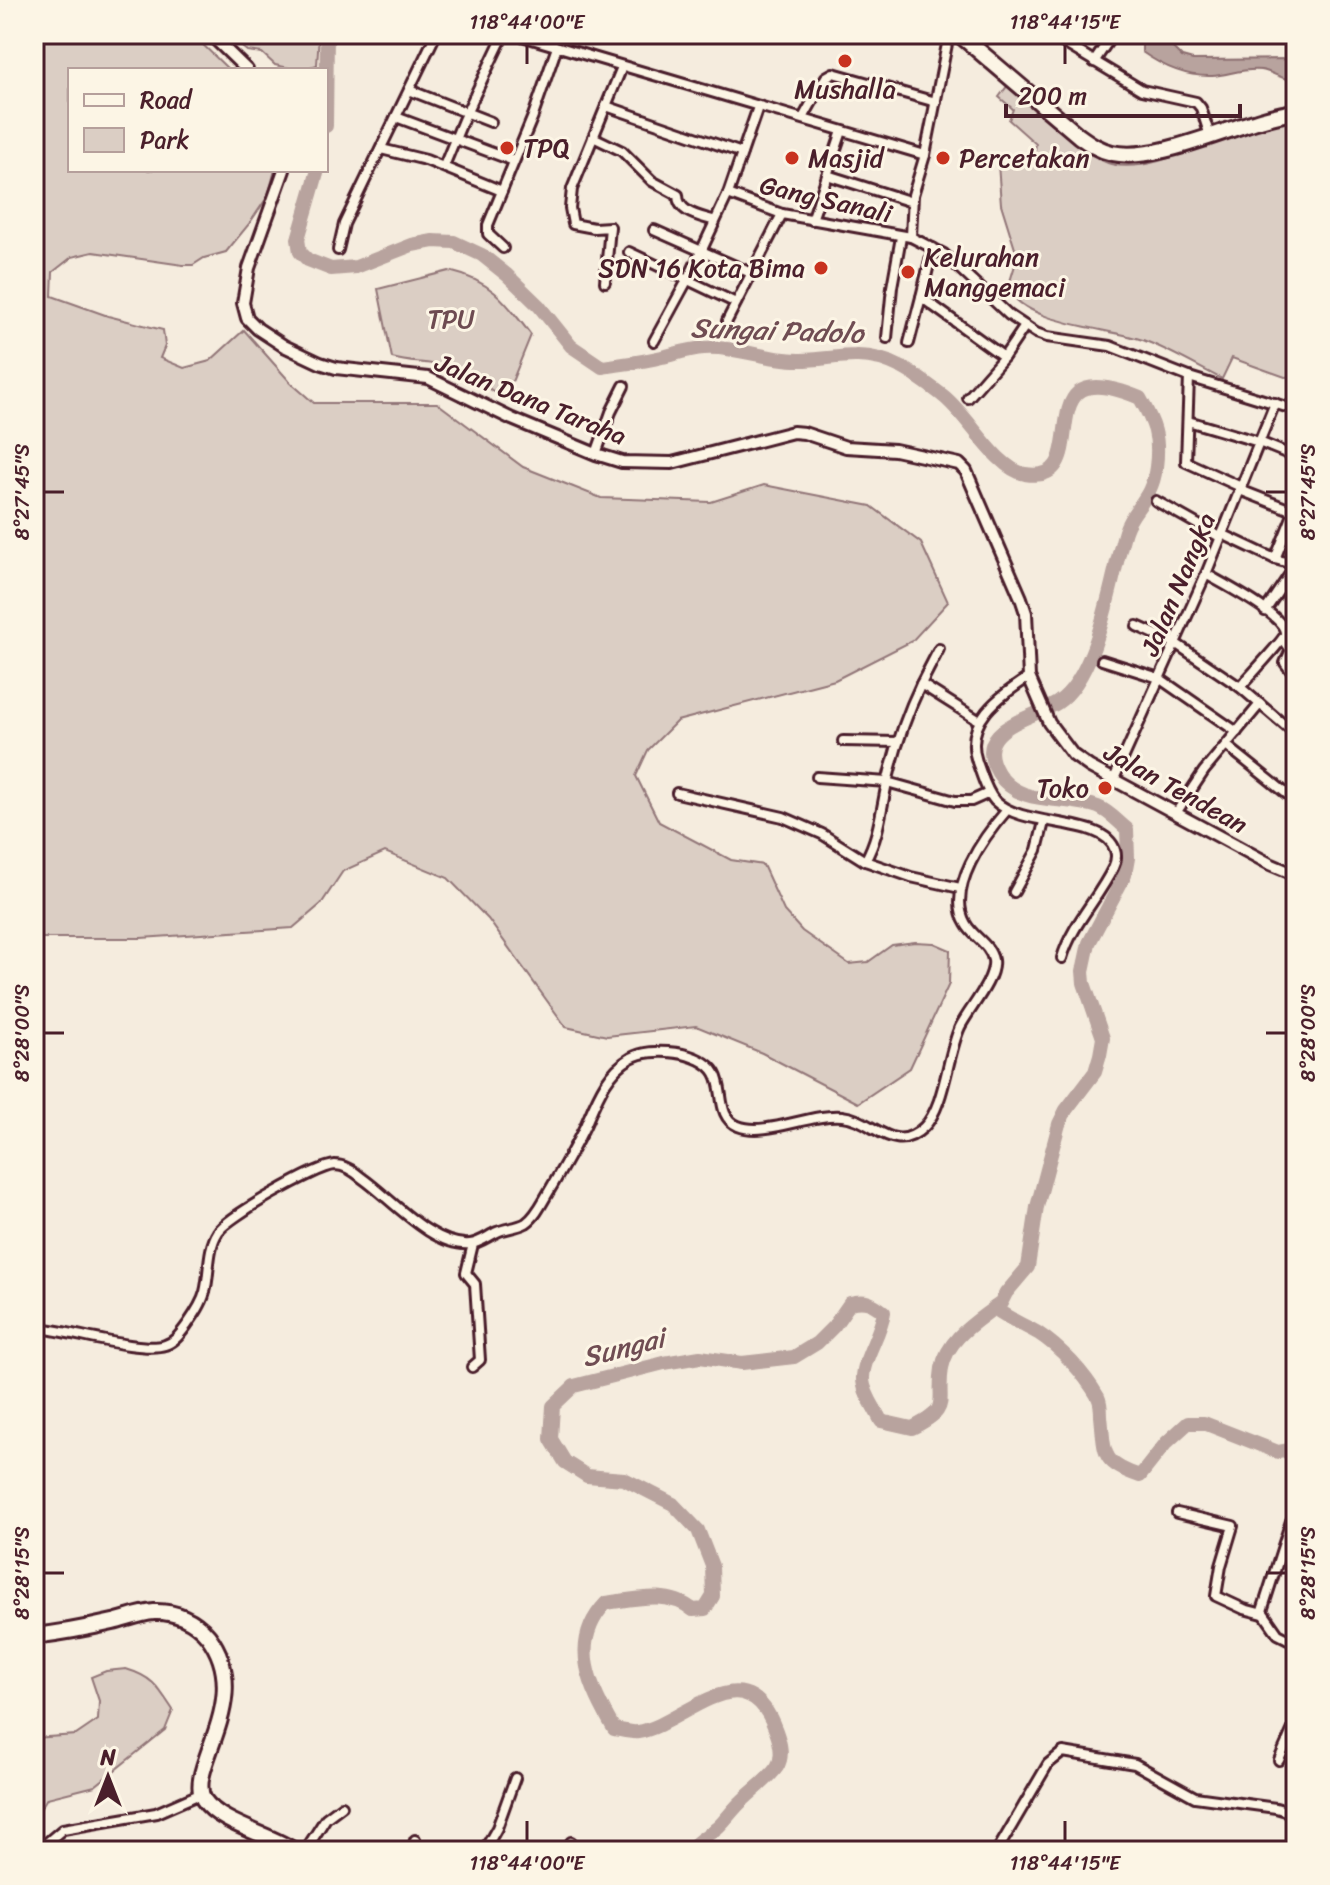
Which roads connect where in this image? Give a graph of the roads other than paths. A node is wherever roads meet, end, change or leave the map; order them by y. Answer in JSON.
{"nodes":[{"id":1,"x":210,"y":34,"type":"edge"},
{"id":2,"x":504,"y":34,"type":"edge"},
{"id":3,"x":515,"y":34,"type":"edge"},
{"id":4,"x":949,"y":34,"type":"edge"},
{"id":5,"x":959,"y":34,"type":"edge"},
{"id":6,"x":1049,"y":34,"type":"edge"},
{"id":7,"x":1113,"y":34,"type":"edge"},
{"id":8,"x":433,"y":35,"type":"edge"},
{"id":9,"x":1063,"y":38,"type":"edge"},
{"id":10,"x":557,"y":47,"type":"junction"},
{"id":11,"x":1094,"y":62,"type":"junction"},
{"id":12,"x":622,"y":67,"type":"junction"},
{"id":13,"x":245,"y":68,"type":"edge"},
{"id":14,"x":409,"y":90,"type":"junction"},
{"id":15,"x":936,"y":102,"type":"junction"},
{"id":16,"x":606,"y":106,"type":"junction"},
{"id":17,"x":758,"y":107,"type":"junction"},
{"id":18,"x":467,"y":112,"type":"junction"},
{"id":19,"x":1296,"y":112,"type":"edge"},
{"id":20,"x":396,"y":117,"type":"junction"},
{"id":21,"x":803,"y":118,"type":"junction"},
{"id":22,"x":491,"y":122,"type":"dead end"},
{"id":23,"x":842,"y":131,"type":"junction"},
{"id":24,"x":1210,"y":136,"type":"junction"},
{"id":25,"x":593,"y":137,"type":"junction"},
{"id":26,"x":455,"y":139,"type":"junction"},
{"id":27,"x":381,"y":149,"type":"junction"},
{"id":28,"x":742,"y":153,"type":"junction"},
{"id":29,"x":925,"y":155,"type":"junction"},
{"id":30,"x":514,"y":161,"type":"junction"},
{"id":31,"x":444,"y":166,"type":"junction"},
{"id":32,"x":283,"y":172,"type":"edge"},
{"id":33,"x":827,"y":175,"type":"junction"},
{"id":34,"x":502,"y":191,"type":"junction"},
{"id":35,"x":728,"y":194,"type":"junction"},
{"id":36,"x":912,"y":202,"type":"junction"},
{"id":37,"x":782,"y":214,"type":"junction"},
{"id":38,"x":812,"y":220,"type":"junction"},
{"id":39,"x":715,"y":221,"type":"junction"},
{"id":40,"x":654,"y":230,"type":"dead end"},
{"id":41,"x":906,"y":237,"type":"junction"},
{"id":42,"x":503,"y":248,"type":"dead end"},
{"id":43,"x":933,"y":248,"type":"junction"},
{"id":44,"x":702,"y":249,"type":"junction"},
{"id":45,"x":338,"y":250,"type":"dead end"},
{"id":46,"x":629,"y":252,"type":"dead end"},
{"id":47,"x":751,"y":273,"type":"junction"},
{"id":48,"x":688,"y":279,"type":"junction"},
{"id":49,"x":605,"y":282,"type":"dead end"},
{"id":50,"x":921,"y":297,"type":"junction"},
{"id":51,"x":736,"y":303,"type":"junction"},
{"id":52,"x":727,"y":321,"type":"dead end"},
{"id":53,"x":1025,"y":326,"type":"junction"},
{"id":54,"x":887,"y":338,"type":"dead end"},
{"id":55,"x":654,"y":341,"type":"dead end"},
{"id":56,"x":909,"y":343,"type":"dead end"},
{"id":57,"x":1004,"y":357,"type":"junction"},
{"id":58,"x":1189,"y":377,"type":"junction"},
{"id":59,"x":624,"y":386,"type":"dead end"},
{"id":60,"x":968,"y":398,"type":"dead end"},
{"id":61,"x":1275,"y":403,"type":"junction"},
{"id":62,"x":1296,"y":410,"type":"edge"},
{"id":63,"x":1188,"y":421,"type":"junction"},
{"id":64,"x":1259,"y":442,"type":"junction"},
{"id":65,"x":596,"y":454,"type":"junction"},
{"id":66,"x":1296,"y":457,"type":"edge"},
{"id":67,"x":1241,"y":488,"type":"junction"},
{"id":68,"x":1156,"y":501,"type":"dead end"},
{"id":69,"x":1295,"y":512,"type":"edge"},
{"id":70,"x":1221,"y":535,"type":"junction"},
{"id":71,"x":1275,"y":559,"type":"junction"},
{"id":72,"x":1296,"y":565,"type":"edge"},
{"id":73,"x":1206,"y":574,"type":"junction"},
{"id":74,"x":1265,"y":611,"type":"junction"},
{"id":75,"x":1137,"y":626,"type":"dead end"},
{"id":76,"x":1283,"y":639,"type":"junction"},
{"id":77,"x":1175,"y":643,"type":"junction"},
{"id":78,"x":939,"y":649,"type":"dead end"},
{"id":79,"x":1102,"y":660,"type":"dead end"},
{"id":80,"x":1296,"y":677,"type":"edge"},
{"id":81,"x":1159,"y":678,"type":"junction"},
{"id":82,"x":1032,"y":683,"type":"junction"},
{"id":83,"x":921,"y":684,"type":"junction"},
{"id":84,"x":1240,"y":687,"type":"junction"},
{"id":85,"x":1260,"y":704,"type":"junction"},
{"id":86,"x":978,"y":720,"type":"junction"},
{"id":87,"x":1237,"y":732,"type":"junction"},
{"id":88,"x":1296,"y":735,"type":"edge"},
{"id":89,"x":843,"y":741,"type":"dead end"},
{"id":90,"x":898,"y":742,"type":"junction"},
{"id":91,"x":1226,"y":745,"type":"junction"},
{"id":92,"x":817,"y":777,"type":"dead end"},
{"id":93,"x":1114,"y":779,"type":"junction"},
{"id":94,"x":887,"y":782,"type":"junction"},
{"id":95,"x":677,"y":793,"type":"dead end"},
{"id":96,"x":989,"y":793,"type":"junction"},
{"id":97,"x":1287,"y":794,"type":"dead end"},
{"id":98,"x":1007,"y":810,"type":"junction"},
{"id":99,"x":1176,"y":813,"type":"junction"},
{"id":100,"x":1044,"y":822,"type":"junction"},
{"id":101,"x":865,"y":861,"type":"junction"},
{"id":102,"x":1296,"y":875,"type":"edge"},
{"id":103,"x":960,"y":888,"type":"junction"},
{"id":104,"x":1014,"y":892,"type":"dead end"},
{"id":105,"x":1062,"y":958,"type":"dead end"},
{"id":106,"x":473,"y":1244,"type":"junction"},
{"id":107,"x":34,"y":1332,"type":"edge"},
{"id":108,"x":472,"y":1367,"type":"dead end"},
{"id":109,"x":1177,"y":1513,"type":"dead end"},
{"id":110,"x":1291,"y":1521,"type":"dead end"},
{"id":111,"x":1263,"y":1614,"type":"junction"},
{"id":112,"x":34,"y":1636,"type":"edge"},
{"id":113,"x":1296,"y":1643,"type":"edge"},
{"id":114,"x":1296,"y":1722,"type":"edge"},
{"id":115,"x":1279,"y":1760,"type":"dead end"},
{"id":116,"x":515,"y":1778,"type":"dead end"},
{"id":117,"x":202,"y":1793,"type":"junction"},
{"id":118,"x":342,"y":1806,"type":"dead end"},
{"id":119,"x":1296,"y":1814,"type":"edge"},
{"id":120,"x":415,"y":1840,"type":"dead end"},
{"id":121,"x":37,"y":1851,"type":"edge"},
{"id":122,"x":294,"y":1851,"type":"edge"},
{"id":123,"x":305,"y":1851,"type":"edge"},
{"id":124,"x":412,"y":1851,"type":"edge"},
{"id":125,"x":484,"y":1851,"type":"edge"},
{"id":126,"x":997,"y":1851,"type":"edge"}],
"edges":[{"from":1,"to":13,"type":"street"},
{"from":2,"to":18,"type":"street"},
{"from":3,"to":10,"type":"street"},
{"from":4,"to":15,"type":"street"},
{"from":5,"to":24,"type":"highway"},
{"from":6,"to":9,"type":"street"},
{"from":7,"to":11,"type":"street"},
{"from":8,"to":14,"type":"street"},
{"from":9,"to":11,"type":"street"},
{"from":10,"to":12,"type":"street"},
{"from":10,"to":30,"type":"street"},
{"from":11,"to":24,"type":"street"},
{"from":12,"to":16,"type":"street"},
{"from":12,"to":17,"type":"street"},
{"from":14,"to":18,"type":"street"},
{"from":14,"to":20,"type":"street"},
{"from":15,"to":21,"type":"street"},
{"from":15,"to":29,"type":"street"},
{"from":16,"to":25,"type":"street"},
{"from":16,"to":28,"type":"street"},
{"from":17,"to":21,"type":"street"},
{"from":17,"to":28,"type":"street","name":"Gang Sanali"},
{"from":18,"to":22,"type":"street"},
{"from":18,"to":26,"type":"street"},
{"from":19,"to":24,"type":"highway"},
{"from":20,"to":26,"type":"street"},
{"from":20,"to":27,"type":"street"},
{"from":21,"to":23,"type":"street"},
{"from":23,"to":29,"type":"street"},
{"from":23,"to":33,"type":"street"},
{"from":25,"to":39,"type":"street"},
{"from":25,"to":49,"type":"street"},
{"from":26,"to":30,"type":"street"},
{"from":26,"to":31,"type":"street"},
{"from":27,"to":31,"type":"street"},
{"from":27,"to":45,"type":"street"},
{"from":28,"to":35,"type":"street","name":"Gang Sanali"},
{"from":29,"to":36,"type":"street"},
{"from":30,"to":34,"type":"street"},
{"from":31,"to":34,"type":"street"},
{"from":32,"to":65,"type":"street","name":"Jalan Dana Taraha"},
{"from":33,"to":36,"type":"street"},
{"from":33,"to":38,"type":"street"},
{"from":34,"to":42,"type":"street"},
{"from":35,"to":37,"type":"street","name":"Gang Sanali"},
{"from":35,"to":39,"type":"street"},
{"from":36,"to":41,"type":"street"},
{"from":37,"to":38,"type":"street","name":"Gang Sanali"},
{"from":37,"to":47,"type":"street"},
{"from":38,"to":41,"type":"street","name":"Gang Sanali"},
{"from":39,"to":44,"type":"street"},
{"from":40,"to":44,"type":"street"},
{"from":41,"to":43,"type":"street","name":"Gang Sanali"},
{"from":41,"to":54,"type":"street"},
{"from":43,"to":50,"type":"street"},
{"from":43,"to":53,"type":"street","name":"Gang Sanali"},
{"from":44,"to":47,"type":"street"},
{"from":44,"to":48,"type":"street"},
{"from":46,"to":48,"type":"street"},
{"from":47,"to":51,"type":"street"},
{"from":48,"to":51,"type":"street"},
{"from":48,"to":55,"type":"street"},
{"from":50,"to":56,"type":"street"},
{"from":50,"to":57,"type":"street"},
{"from":51,"to":52,"type":"street"},
{"from":53,"to":57,"type":"street"},
{"from":53,"to":58,"type":"street"},
{"from":57,"to":60,"type":"street"},
{"from":58,"to":61,"type":"street"},
{"from":58,"to":63,"type":"street"},
{"from":59,"to":65,"type":"street"},
{"from":61,"to":62,"type":"street"},
{"from":61,"to":64,"type":"street","name":"Jalan Nangka"},
{"from":63,"to":64,"type":"street"},
{"from":63,"to":67,"type":"street"},
{"from":64,"to":66,"type":"street"},
{"from":64,"to":67,"type":"street","name":"Jalan Nangka"},
{"from":65,"to":82,"type":"street","name":"Jalan Dana Taraha"},
{"from":67,"to":69,"type":"street"},
{"from":67,"to":70,"type":"street","name":"Jalan Nangka"},
{"from":68,"to":70,"type":"street"},
{"from":69,"to":71,"type":"street"},
{"from":70,"to":71,"type":"street"},
{"from":70,"to":73,"type":"street","name":"Jalan Nangka"},
{"from":71,"to":72,"type":"street"},
{"from":72,"to":74,"type":"street"},
{"from":73,"to":74,"type":"street"},
{"from":73,"to":77,"type":"street","name":"Jalan Nangka"},
{"from":74,"to":76,"type":"street"},
{"from":75,"to":77,"type":"street"},
{"from":76,"to":80,"type":"street"},
{"from":76,"to":84,"type":"street"},
{"from":77,"to":81,"type":"street","name":"Jalan Nangka"},
{"from":77,"to":84,"type":"street"},
{"from":78,"to":83,"type":"street"},
{"from":79,"to":81,"type":"street"},
{"from":81,"to":87,"type":"street"},
{"from":81,"to":93,"type":"street","name":"Jalan Nangka"},
{"from":82,"to":86,"type":"street"},
{"from":82,"to":93,"type":"street","name":"Jalan Tendean"},
{"from":83,"to":86,"type":"street"},
{"from":83,"to":90,"type":"street"},
{"from":84,"to":85,"type":"street"},
{"from":85,"to":87,"type":"street"},
{"from":85,"to":88,"type":"street"},
{"from":86,"to":96,"type":"street"},
{"from":87,"to":91,"type":"street"},
{"from":89,"to":90,"type":"street"},
{"from":90,"to":94,"type":"street"},
{"from":91,"to":97,"type":"street"},
{"from":91,"to":99,"type":"street"},
{"from":92,"to":94,"type":"street"},
{"from":93,"to":99,"type":"street","name":"Jalan Tendean"},
{"from":94,"to":96,"type":"street"},
{"from":94,"to":101,"type":"street"},
{"from":95,"to":101,"type":"street"},
{"from":96,"to":98,"type":"street"},
{"from":98,"to":100,"type":"street"},
{"from":98,"to":103,"type":"street"},
{"from":99,"to":102,"type":"street","name":"Jalan Tendean"},
{"from":100,"to":104,"type":"street"},
{"from":100,"to":105,"type":"street"},
{"from":101,"to":103,"type":"street"},
{"from":103,"to":106,"type":"street"},
{"from":106,"to":107,"type":"street"},
{"from":106,"to":108,"type":"street"},
{"from":109,"to":111,"type":"street"},
{"from":110,"to":111,"type":"street"},
{"from":111,"to":113,"type":"street"},
{"from":112,"to":117,"type":"highway"},
{"from":114,"to":115,"type":"street"},
{"from":116,"to":125,"type":"street"},
{"from":117,"to":121,"type":"street"},
{"from":117,"to":122,"type":"highway"},
{"from":118,"to":123,"type":"street"},
{"from":119,"to":126,"type":"street"},
{"from":120,"to":124,"type":"street"}]}
